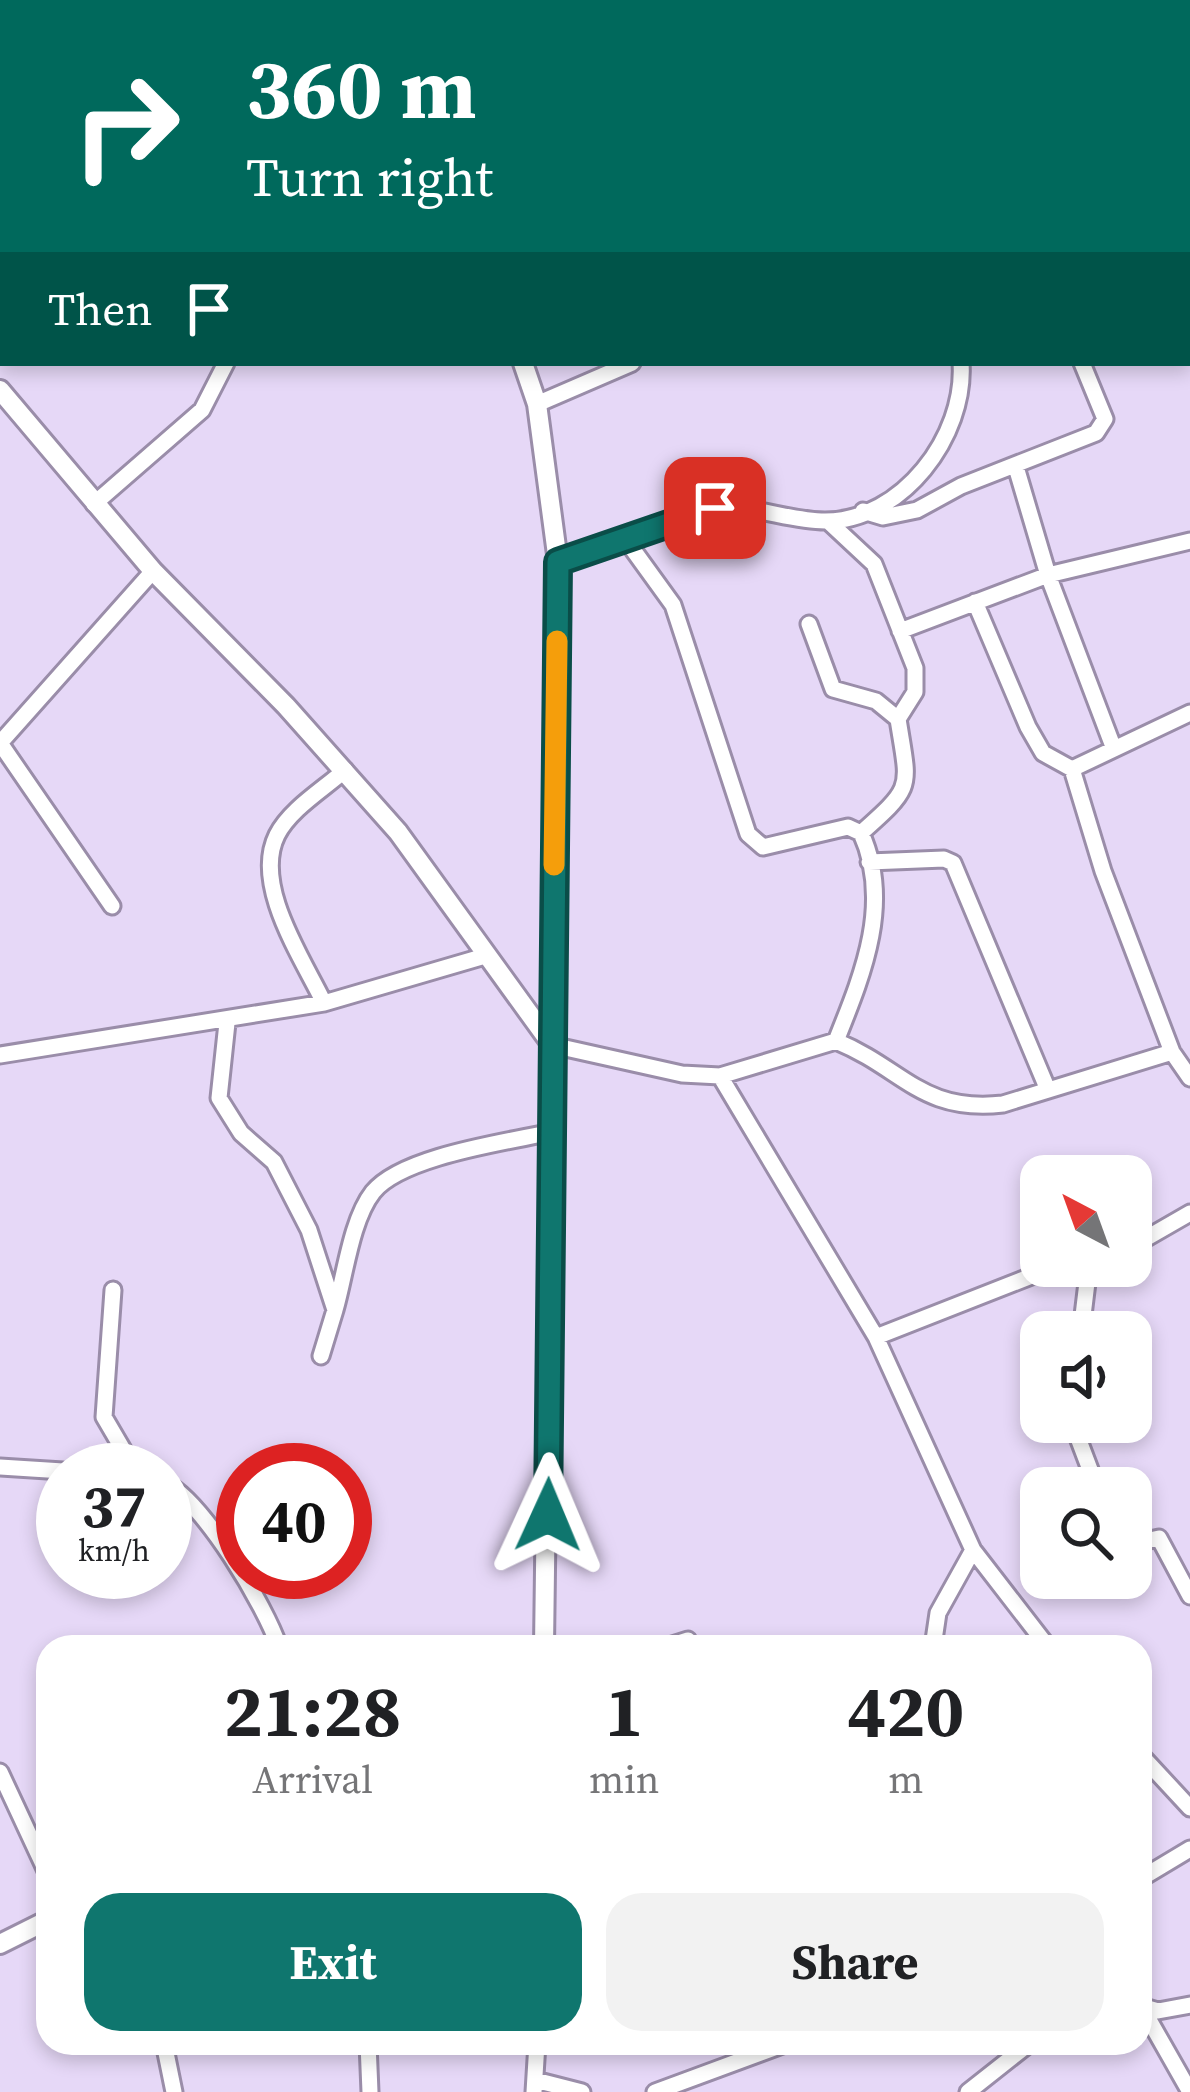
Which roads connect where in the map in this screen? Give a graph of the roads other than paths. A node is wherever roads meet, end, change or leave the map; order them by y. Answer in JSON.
{"nodes":[{"id":1,"x":224,"y":366,"type":"edge"},
{"id":2,"x":524,"y":366,"type":"edge"},
{"id":3,"x":625,"y":366,"type":"edge"},
{"id":4,"x":961,"y":366,"type":"edge"},
{"id":5,"x":1083,"y":366,"type":"edge"},
{"id":6,"x":4,"y":401,"type":"edge"},
{"id":7,"x":537,"y":404,"type":"junction"},
{"id":8,"x":1016,"y":467,"type":"junction"},
{"id":9,"x":94,"y":505,"type":"junction"},
{"id":10,"x":863,"y":511,"type":"junction"},
{"id":11,"x":829,"y":522,"type":"junction"},
{"id":12,"x":626,"y":540,"type":"junction"},
{"id":13,"x":1190,"y":541,"type":"edge"},
{"id":14,"x":558,"y":562,"type":"junction"},
{"id":15,"x":153,"y":571,"type":"junction"},
{"id":16,"x":1048,"y":574,"type":"junction"},
{"id":17,"x":976,"y":602,"type":"junction"},
{"id":18,"x":809,"y":624,"type":"dead end"},
{"id":19,"x":900,"y":631,"type":"junction"},
{"id":20,"x":1190,"y":713,"type":"edge"},
{"id":21,"x":898,"y":719,"type":"junction"},
{"id":22,"x":0,"y":743,"type":"edge"},
{"id":23,"x":1114,"y":749,"type":"junction"},
{"id":24,"x":1072,"y":769,"type":"junction"},
{"id":25,"x":345,"y":770,"type":"junction"},
{"id":26,"x":861,"y":833,"type":"junction"},
{"id":27,"x":869,"y":862,"type":"junction"},
{"id":28,"x":112,"y":906,"type":"dead end"},
{"id":29,"x":485,"y":956,"type":"junction"},
{"id":30,"x":324,"y":1003,"type":"junction"},
{"id":31,"x":226,"y":1023,"type":"junction"},
{"id":32,"x":836,"y":1041,"type":"junction"},
{"id":33,"x":552,"y":1045,"type":"junction"},
{"id":34,"x":1172,"y":1052,"type":"junction"},
{"id":35,"x":0,"y":1054,"type":"edge"},
{"id":36,"x":720,"y":1076,"type":"junction"},
{"id":37,"x":1190,"y":1078,"type":"edge"},
{"id":38,"x":1048,"y":1090,"type":"junction"},
{"id":39,"x":552,"y":1132,"type":"junction"},
{"id":40,"x":1190,"y":1213,"type":"edge"},
{"id":41,"x":1152,"y":1235,"type":"edge"},
{"id":42,"x":1020,"y":1281,"type":"edge"},
{"id":43,"x":113,"y":1290,"type":"dead end"},
{"id":44,"x":335,"y":1310,"type":"junction"},
{"id":45,"x":876,"y":1337,"type":"junction"},
{"id":46,"x":321,"y":1356,"type":"dead end"},
{"id":47,"x":119,"y":1443,"type":"edge"},
{"id":48,"x":0,"y":1467,"type":"edge"},
{"id":49,"x":36,"y":1469,"type":"edge"},
{"id":50,"x":192,"y":1514,"type":"edge"},
{"id":51,"x":1152,"y":1540,"type":"edge"},
{"id":52,"x":973,"y":1550,"type":"junction"},
{"id":53,"x":1190,"y":1596,"type":"edge"},
{"id":54,"x":275,"y":1635,"type":"edge"},
{"id":55,"x":544,"y":1635,"type":"edge"},
{"id":56,"x":934,"y":1635,"type":"edge"},
{"id":57,"x":1039,"y":1635,"type":"edge"},
{"id":58,"x":1152,"y":1767,"type":"edge"},
{"id":59,"x":0,"y":1772,"type":"edge"},
{"id":60,"x":1190,"y":1808,"type":"edge"},
{"id":61,"x":36,"y":1848,"type":"edge"},
{"id":62,"x":1190,"y":1849,"type":"edge"},
{"id":63,"x":1152,"y":1872,"type":"edge"},
{"id":64,"x":36,"y":1926,"type":"edge"},
{"id":65,"x":0,"y":1944,"type":"edge"},
{"id":66,"x":1190,"y":2005,"type":"edge"},
{"id":67,"x":1152,"y":2009,"type":"edge"},
{"id":68,"x":1152,"y":2026,"type":"edge"},
{"id":69,"x":166,"y":2055,"type":"edge"},
{"id":70,"x":368,"y":2055,"type":"edge"},
{"id":71,"x":536,"y":2055,"type":"edge"},
{"id":72,"x":734,"y":2055,"type":"edge"},
{"id":73,"x":1015,"y":2055,"type":"edge"},
{"id":74,"x":690,"y":2079,"type":"junction"},
{"id":75,"x":535,"y":2086,"type":"edge"},
{"id":76,"x":174,"y":2092,"type":"edge"},
{"id":77,"x":370,"y":2092,"type":"edge"},
{"id":78,"x":582,"y":2092,"type":"edge"},
{"id":79,"x":655,"y":2092,"type":"edge"},
{"id":80,"x":708,"y":2092,"type":"edge"},
{"id":81,"x":968,"y":2092,"type":"edge"},
{"id":82,"x":1190,"y":2092,"type":"edge"}],
"edges":[{"from":1,"to":9,"type":"street"},
{"from":2,"to":7,"type":"street"},
{"from":3,"to":7,"type":"street"},
{"from":4,"to":10,"type":"street"},
{"from":5,"to":8,"type":"street"},
{"from":6,"to":9,"type":"street"},
{"from":7,"to":14,"type":"street"},
{"from":8,"to":10,"type":"street"},
{"from":8,"to":16,"type":"street"},
{"from":9,"to":15,"type":"street"},
{"from":10,"to":11,"type":"street"},
{"from":11,"to":12,"type":"street"},
{"from":11,"to":19,"type":"street"},
{"from":12,"to":14,"type":"street"},
{"from":12,"to":26,"type":"street"},
{"from":13,"to":16,"type":"street"},
{"from":14,"to":33,"type":"street"},
{"from":15,"to":22,"type":"street"},
{"from":15,"to":25,"type":"street"},
{"from":16,"to":17,"type":"street"},
{"from":16,"to":23,"type":"street"},
{"from":17,"to":19,"type":"street"},
{"from":17,"to":24,"type":"street"},
{"from":18,"to":21,"type":"street"},
{"from":19,"to":21,"type":"street"},
{"from":20,"to":23,"type":"street"},
{"from":21,"to":26,"type":"street"},
{"from":22,"to":28,"type":"street"},
{"from":23,"to":24,"type":"street"},
{"from":24,"to":34,"type":"street"},
{"from":25,"to":29,"type":"street"},
{"from":25,"to":30,"type":"street"},
{"from":26,"to":27,"type":"street"},
{"from":27,"to":32,"type":"street"},
{"from":27,"to":38,"type":"street"},
{"from":29,"to":30,"type":"street"},
{"from":29,"to":33,"type":"street"},
{"from":30,"to":31,"type":"street"},
{"from":31,"to":35,"type":"street"},
{"from":31,"to":44,"type":"street"},
{"from":32,"to":36,"type":"street"},
{"from":32,"to":38,"type":"street"},
{"from":33,"to":36,"type":"street"},
{"from":33,"to":39,"type":"street"},
{"from":34,"to":37,"type":"street"},
{"from":34,"to":38,"type":"street"},
{"from":36,"to":45,"type":"street"},
{"from":39,"to":44,"type":"street"},
{"from":39,"to":55,"type":"street"},
{"from":40,"to":41,"type":"street"},
{"from":42,"to":45,"type":"street"},
{"from":43,"to":47,"type":"street"},
{"from":44,"to":46,"type":"street"},
{"from":45,"to":52,"type":"street"},
{"from":48,"to":49,"type":"street"},
{"from":50,"to":54,"type":"street"},
{"from":51,"to":53,"type":"street"},
{"from":52,"to":56,"type":"street"},
{"from":52,"to":57,"type":"street"},
{"from":58,"to":60,"type":"street"},
{"from":59,"to":61,"type":"street"},
{"from":62,"to":63,"type":"street"},
{"from":64,"to":65,"type":"street"},
{"from":66,"to":67,"type":"street"},
{"from":68,"to":82,"type":"street"},
{"from":69,"to":76,"type":"street"},
{"from":70,"to":77,"type":"street"},
{"from":71,"to":75,"type":"street"},
{"from":72,"to":74,"type":"street"},
{"from":73,"to":81,"type":"street"},
{"from":74,"to":79,"type":"street"},
{"from":74,"to":80,"type":"street"},
{"from":75,"to":78,"type":"street"}]}
